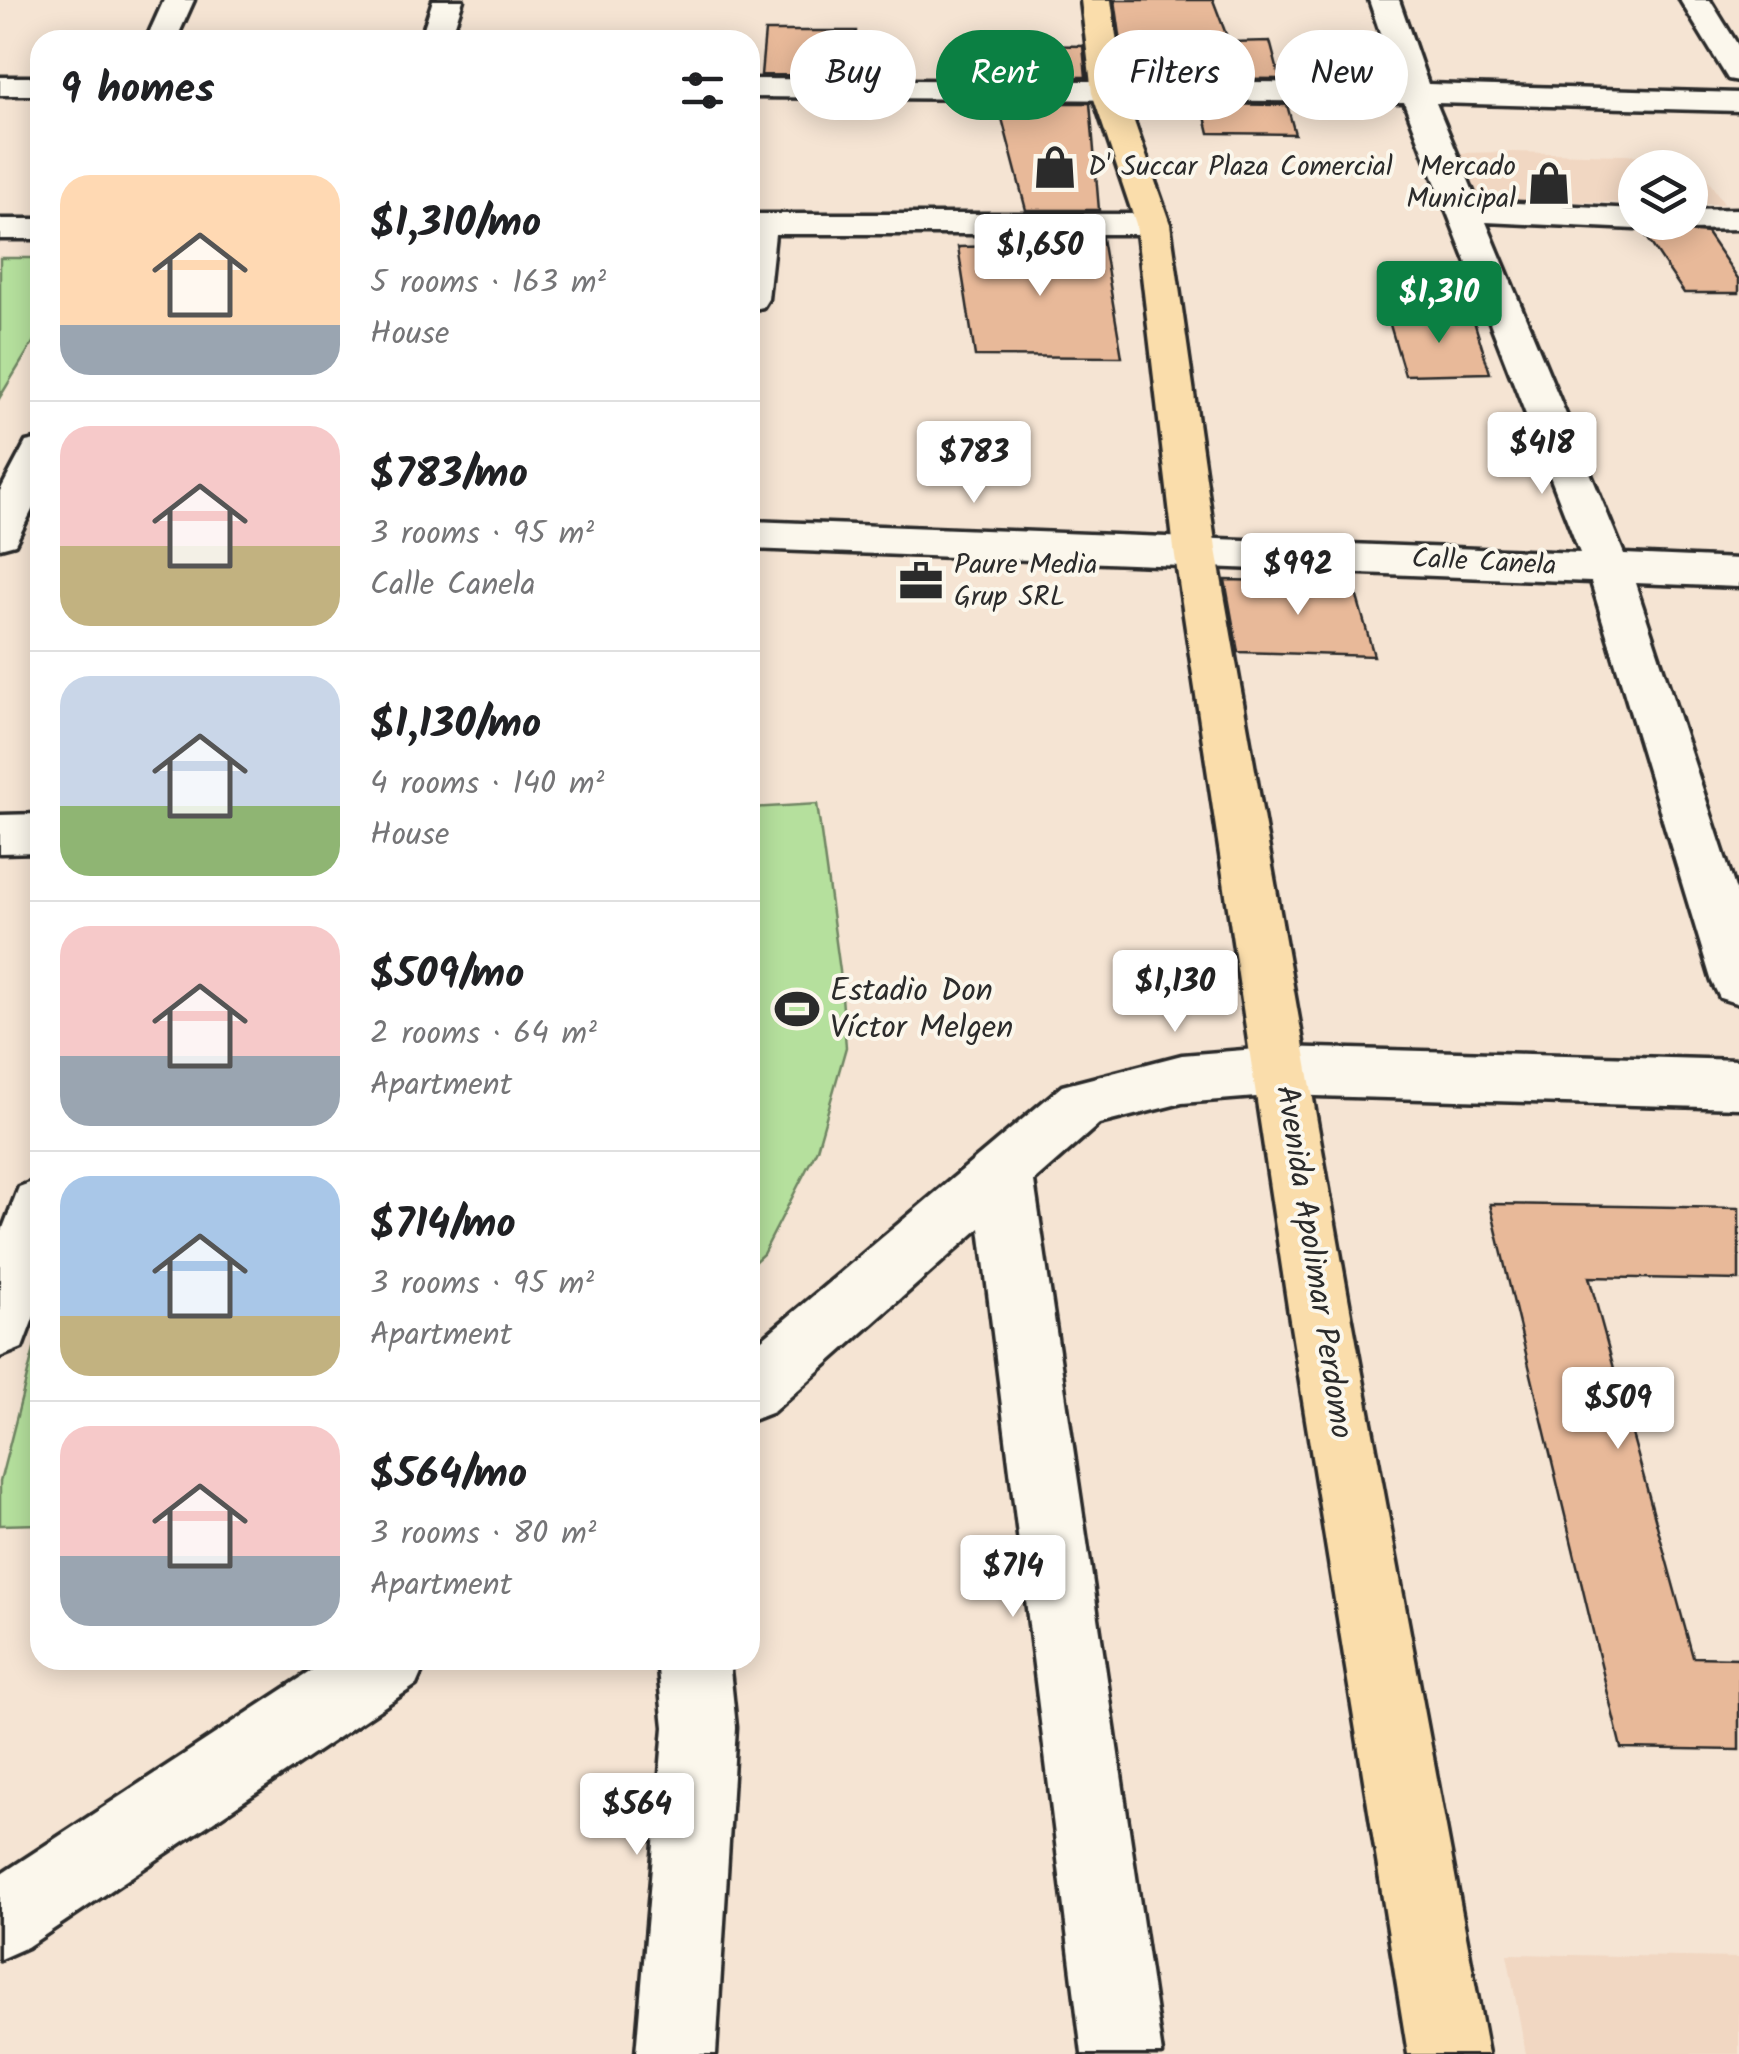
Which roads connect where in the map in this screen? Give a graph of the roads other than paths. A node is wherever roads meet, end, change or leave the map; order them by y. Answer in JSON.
{"nodes":[{"id":1,"x":179,"y":0,"type":"edge"},
{"id":2,"x":448,"y":0,"type":"edge"},
{"id":3,"x":1096,"y":0,"type":"edge"},
{"id":4,"x":1384,"y":0,"type":"edge"},
{"id":5,"x":1696,"y":0,"type":"edge"},
{"id":6,"x":166,"y":30,"type":"edge"},
{"id":7,"x":438,"y":30,"type":"edge"},
{"id":8,"x":1100,"y":30,"type":"edge"},
{"id":9,"x":1739,"y":72,"type":"edge"},
{"id":10,"x":0,"y":86,"type":"edge"},
{"id":11,"x":30,"y":86,"type":"edge"},
{"id":12,"x":760,"y":88,"type":"edge"},
{"id":13,"x":1094,"y":93,"type":"edge"},
{"id":14,"x":1255,"y":93,"type":"edge"},
{"id":15,"x":1416,"y":93,"type":"junction"},
{"id":16,"x":1739,"y":102,"type":"edge"},
{"id":17,"x":1117,"y":120,"type":"edge"},
{"id":18,"x":1466,"y":211,"type":"junction"},
{"id":19,"x":1618,"y":219,"type":"edge"},
{"id":20,"x":1739,"y":219,"type":"edge"},
{"id":21,"x":1708,"y":220,"type":"edge"},
{"id":22,"x":760,"y":224,"type":"edge"},
{"id":23,"x":1153,"y":224,"type":"junction"},
{"id":24,"x":0,"y":230,"type":"edge"},
{"id":25,"x":30,"y":230,"type":"edge"},
{"id":26,"x":30,"y":472,"type":"edge"},
{"id":27,"x":0,"y":534,"type":"edge"},
{"id":28,"x":760,"y":535,"type":"edge"},
{"id":29,"x":1195,"y":549,"type":"junction"},
{"id":30,"x":1609,"y":570,"type":"junction"},
{"id":31,"x":1739,"y":573,"type":"edge"},
{"id":32,"x":30,"y":833,"type":"edge"},
{"id":33,"x":0,"y":834,"type":"edge"},
{"id":34,"x":1739,"y":982,"type":"edge"},
{"id":35,"x":1281,"y":1072,"type":"junction"},
{"id":36,"x":1739,"y":1084,"type":"edge"},
{"id":37,"x":1003,"y":1172,"type":"junction"},
{"id":38,"x":30,"y":1236,"type":"edge"},
{"id":39,"x":0,"y":1327,"type":"edge"},
{"id":40,"x":760,"y":1381,"type":"edge"},
{"id":41,"x":376,"y":1670,"type":"edge"},
{"id":42,"x":694,"y":1670,"type":"edge"},
{"id":43,"x":0,"y":1920,"type":"edge"},
{"id":44,"x":676,"y":2054,"type":"edge"},
{"id":45,"x":1122,"y":2054,"type":"edge"},
{"id":46,"x":1448,"y":2054,"type":"edge"}],
"edges":[{"from":1,"to":6,"type":"street"},
{"from":2,"to":7,"type":"street"},
{"from":3,"to":8,"type":"main road","name":"Avenida Apolimar Perdomo"},
{"from":4,"to":15,"type":"street"},
{"from":5,"to":9,"type":"street"},
{"from":10,"to":11,"type":"street"},
{"from":12,"to":13,"type":"street"},
{"from":14,"to":15,"type":"street"},
{"from":15,"to":16,"type":"street"},
{"from":15,"to":18,"type":"street"},
{"from":17,"to":23,"type":"main road","name":"Avenida Apolimar Perdomo"},
{"from":18,"to":19,"type":"street"},
{"from":18,"to":30,"type":"street"},
{"from":20,"to":21,"type":"street"},
{"from":22,"to":23,"type":"street"},
{"from":23,"to":29,"type":"main road","name":"Avenida Apolimar Perdomo"},
{"from":24,"to":25,"type":"street"},
{"from":26,"to":27,"type":"street"},
{"from":28,"to":29,"type":"street","name":"Calle Canela"},
{"from":29,"to":30,"type":"street","name":"Calle Canela"},
{"from":29,"to":35,"type":"main road","name":"Avenida Apolimar Perdomo"},
{"from":30,"to":31,"type":"street","name":"Calle Canela"},
{"from":30,"to":34,"type":"street"},
{"from":32,"to":33,"type":"street"},
{"from":35,"to":36,"type":"street"},
{"from":35,"to":37,"type":"street"},
{"from":35,"to":46,"type":"main road","name":"Avenida Apolimar Perdomo"},
{"from":37,"to":40,"type":"street"},
{"from":37,"to":45,"type":"street"},
{"from":38,"to":39,"type":"street"},
{"from":41,"to":43,"type":"street"},
{"from":42,"to":44,"type":"street"}]}
